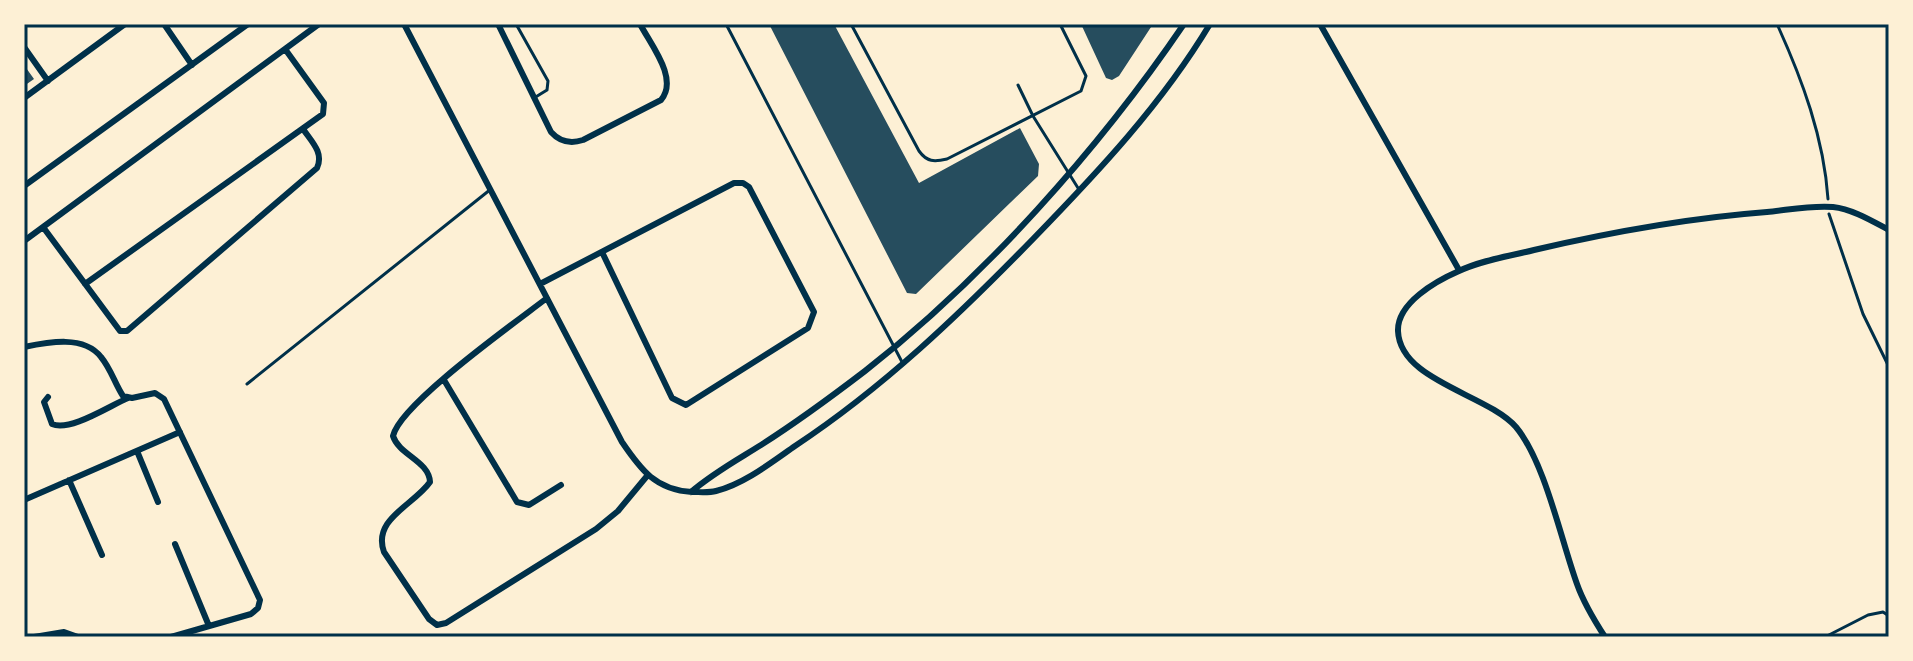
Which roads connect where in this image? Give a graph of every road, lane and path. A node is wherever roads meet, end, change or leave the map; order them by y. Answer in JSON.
{"nodes":[{"id":1,"x":125,"y":24,"type":"edge"},
{"id":2,"x":164,"y":24,"type":"edge"},
{"id":3,"x":248,"y":24,"type":"edge"},
{"id":4,"x":319,"y":24,"type":"edge"},
{"id":5,"x":404,"y":24,"type":"edge"},
{"id":6,"x":498,"y":24,"type":"edge"},
{"id":7,"x":516,"y":24,"type":"edge"},
{"id":8,"x":640,"y":24,"type":"edge"},
{"id":9,"x":726,"y":24,"type":"edge"},
{"id":10,"x":851,"y":24,"type":"edge"},
{"id":11,"x":1060,"y":24,"type":"edge"},
{"id":12,"x":1184,"y":24,"type":"edge"},
{"id":13,"x":1210,"y":24,"type":"edge"},
{"id":14,"x":1320,"y":24,"type":"edge"},
{"id":15,"x":1777,"y":24,"type":"edge"},
{"id":16,"x":24,"y":47,"type":"edge"},
{"id":17,"x":285,"y":49,"type":"junction"},
{"id":18,"x":192,"y":65,"type":"junction"},
{"id":19,"x":48,"y":81,"type":"junction"},
{"id":20,"x":1018,"y":85,"type":"dead end"},
{"id":21,"x":24,"y":98,"type":"edge"},
{"id":22,"x":534,"y":98,"type":"junction"},
{"id":23,"x":1033,"y":116,"type":"junction"},
{"id":24,"x":303,"y":129,"type":"junction"},
{"id":25,"x":1069,"y":173,"type":"junction"},
{"id":26,"x":24,"y":186,"type":"edge"},
{"id":27,"x":491,"y":189,"type":"junction"},
{"id":28,"x":1080,"y":191,"type":"junction"},
{"id":29,"x":1827,"y":207,"type":"junction"},
{"id":30,"x":43,"y":227,"type":"junction"},
{"id":31,"x":1889,"y":230,"type":"edge"},
{"id":32,"x":24,"y":241,"type":"edge"},
{"id":33,"x":602,"y":252,"type":"junction"},
{"id":34,"x":1459,"y":270,"type":"junction"},
{"id":35,"x":85,"y":284,"type":"junction"},
{"id":36,"x":540,"y":284,"type":"junction"},
{"id":37,"x":547,"y":298,"type":"junction"},
{"id":38,"x":24,"y":347,"type":"edge"},
{"id":39,"x":894,"y":347,"type":"junction"},
{"id":40,"x":903,"y":365,"type":"junction"},
{"id":41,"x":1889,"y":367,"type":"edge"},
{"id":42,"x":444,"y":380,"type":"junction"},
{"id":43,"x":247,"y":384,"type":"dead end"},
{"id":44,"x":48,"y":397,"type":"dead end"},
{"id":45,"x":128,"y":398,"type":"junction"},
{"id":46,"x":180,"y":432,"type":"junction"},
{"id":47,"x":137,"y":451,"type":"junction"},
{"id":48,"x":647,"y":476,"type":"junction"},
{"id":49,"x":69,"y":480,"type":"junction"},
{"id":50,"x":561,"y":485,"type":"dead end"},
{"id":51,"x":691,"y":492,"type":"junction"},
{"id":52,"x":24,"y":500,"type":"edge"},
{"id":53,"x":158,"y":502,"type":"dead end"},
{"id":54,"x":175,"y":544,"type":"dead end"},
{"id":55,"x":102,"y":555,"type":"dead end"},
{"id":56,"x":1889,"y":616,"type":"edge"},
{"id":57,"x":209,"y":626,"type":"junction"},
{"id":58,"x":34,"y":637,"type":"edge"},
{"id":59,"x":78,"y":637,"type":"edge"},
{"id":60,"x":171,"y":637,"type":"edge"},
{"id":61,"x":1605,"y":637,"type":"edge"},
{"id":62,"x":1825,"y":637,"type":"edge"}],
"edges":[{"from":1,"to":19,"type":"street"},
{"from":2,"to":18,"type":"street"},
{"from":3,"to":18,"type":"street"},
{"from":4,"to":17,"type":"street"},
{"from":5,"to":27,"type":"street"},
{"from":6,"to":22,"type":"street"},
{"from":7,"to":22,"type":"lane"},
{"from":8,"to":22,"type":"street"},
{"from":9,"to":39,"type":"lane"},
{"from":10,"to":23,"type":"lane"},
{"from":11,"to":23,"type":"lane"},
{"from":12,"to":25,"type":"street"},
{"from":13,"to":28,"type":"street"},
{"from":14,"to":34,"type":"street"},
{"from":15,"to":29,"type":"path"},
{"from":16,"to":19,"type":"street"},
{"from":17,"to":24,"type":"street"},
{"from":17,"to":30,"type":"street"},
{"from":18,"to":26,"type":"street"},
{"from":19,"to":21,"type":"street"},
{"from":20,"to":23,"type":"lane"},
{"from":23,"to":25,"type":"lane"},
{"from":24,"to":35,"type":"street"},
{"from":24,"to":35,"type":"street"},
{"from":25,"to":28,"type":"lane"},
{"from":25,"to":39,"type":"street"},
{"from":27,"to":36,"type":"street"},
{"from":27,"to":43,"type":"lane"},
{"from":28,"to":40,"type":"street"},
{"from":29,"to":31,"type":"street"},
{"from":29,"to":34,"type":"street"},
{"from":29,"to":41,"type":"path"},
{"from":30,"to":32,"type":"street"},
{"from":30,"to":35,"type":"street"},
{"from":33,"to":33,"type":"street"},
{"from":33,"to":36,"type":"street"},
{"from":34,"to":61,"type":"street"},
{"from":36,"to":37,"type":"street"},
{"from":37,"to":42,"type":"street"},
{"from":37,"to":48,"type":"street"},
{"from":38,"to":45,"type":"street"},
{"from":39,"to":40,"type":"lane"},
{"from":39,"to":51,"type":"street"},
{"from":40,"to":51,"type":"street"},
{"from":42,"to":48,"type":"street"},
{"from":42,"to":50,"type":"street"},
{"from":44,"to":45,"type":"street"},
{"from":45,"to":46,"type":"street"},
{"from":46,"to":47,"type":"street"},
{"from":46,"to":57,"type":"street"},
{"from":47,"to":49,"type":"street"},
{"from":47,"to":53,"type":"street"},
{"from":48,"to":51,"type":"street"},
{"from":49,"to":52,"type":"street"},
{"from":49,"to":55,"type":"street"},
{"from":54,"to":57,"type":"street"},
{"from":56,"to":62,"type":"path"},
{"from":57,"to":60,"type":"street"},
{"from":58,"to":59,"type":"street"}]}
